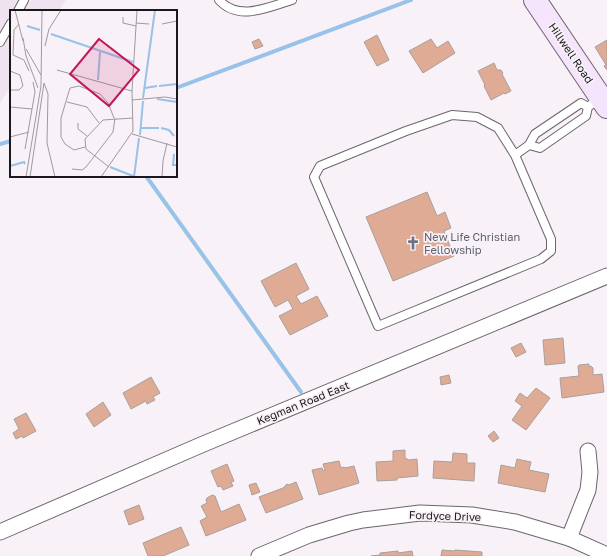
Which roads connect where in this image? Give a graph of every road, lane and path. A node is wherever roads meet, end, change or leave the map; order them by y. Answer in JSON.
{"nodes":[{"id":1,"x":24,"y":0,"type":"edge"},
{"id":2,"x":219,"y":0,"type":"edge"},
{"id":3,"x":292,"y":0,"type":"edge"},
{"id":4,"x":535,"y":0,"type":"edge"},
{"id":5,"x":19,"y":10,"type":"edge"},
{"id":6,"x":10,"y":25,"type":"edge"},
{"id":7,"x":0,"y":42,"type":"edge"},
{"id":8,"x":598,"y":104,"type":"edge"},
{"id":9,"x":529,"y":145,"type":"junction"},
{"id":10,"x":515,"y":155,"type":"junction"},
{"id":11,"x":607,"y":276,"type":"edge"},
{"id":12,"x":588,"y":451,"type":"dead end"},
{"id":13,"x":0,"y":532,"type":"edge"},
{"id":14,"x":569,"y":538,"type":"junction"},
{"id":15,"x":607,"y":555,"type":"edge"},
{"id":16,"x":259,"y":556,"type":"edge"}],
"edges":[{"from":1,"to":5,"type":"lane"},
{"from":2,"to":3,"type":"lane"},
{"from":4,"to":8,"type":"street","name":"Hillwell Road"},
{"from":6,"to":7,"type":"lane"},
{"from":8,"to":9,"type":"lane"},
{"from":8,"to":9,"type":"lane"},
{"from":9,"to":10,"type":"lane"},
{"from":10,"to":10,"type":"lane"},
{"from":11,"to":13,"type":"street","name":"Kegman Road East"},
{"from":12,"to":14,"type":"street"},
{"from":14,"to":15,"type":"street","name":"Fordyce Drive"},
{"from":14,"to":16,"type":"street","name":"Fordyce Drive"}]}
